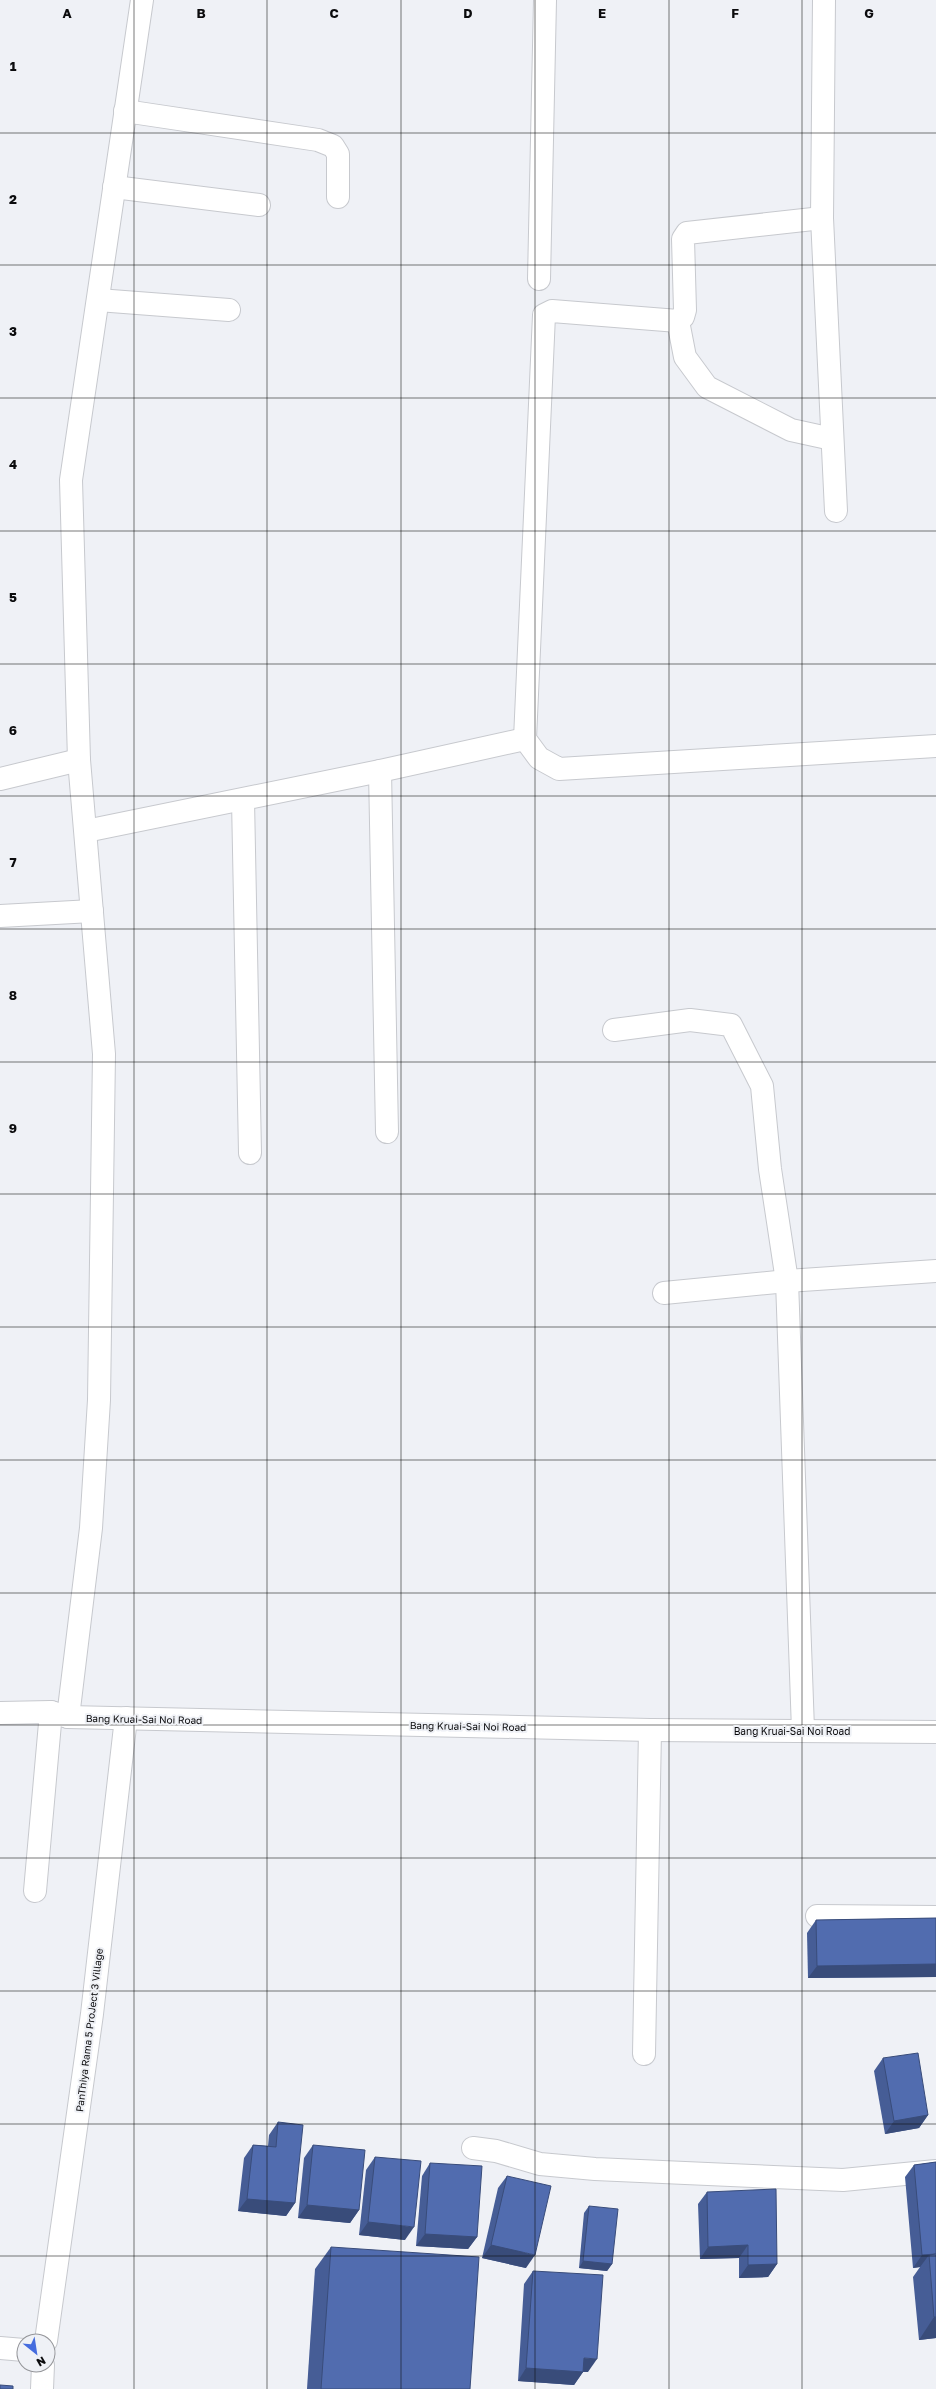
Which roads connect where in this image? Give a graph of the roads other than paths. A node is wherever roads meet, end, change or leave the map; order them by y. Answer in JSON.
{"nodes":[{"id":1,"x":142,"y":0,"type":"edge"},
{"id":2,"x":545,"y":0,"type":"edge"},
{"id":3,"x":824,"y":0,"type":"edge"},
{"id":4,"x":126,"y":111,"type":"junction"},
{"id":5,"x":114,"y":188,"type":"junction"},
{"id":6,"x":338,"y":197,"type":"dead end"},
{"id":7,"x":259,"y":205,"type":"dead end"},
{"id":8,"x":822,"y":218,"type":"junction"},
{"id":9,"x":539,"y":279,"type":"dead end"},
{"id":10,"x":98,"y":300,"type":"junction"},
{"id":11,"x":229,"y":310,"type":"dead end"},
{"id":12,"x":678,"y":321,"type":"junction"},
{"id":13,"x":832,"y":439,"type":"junction"},
{"id":14,"x":836,"y":511,"type":"dead end"},
{"id":15,"x":525,"y":739,"type":"junction"},
{"id":16,"x":936,"y":746,"type":"edge"},
{"id":17,"x":79,"y":760,"type":"junction"},
{"id":18,"x":380,"y":771,"type":"junction"},
{"id":19,"x":0,"y":779,"type":"edge"},
{"id":20,"x":243,"y":800,"type":"junction"},
{"id":21,"x":86,"y":831,"type":"junction"},
{"id":22,"x":92,"y":911,"type":"junction"},
{"id":23,"x":0,"y":916,"type":"edge"},
{"id":24,"x":614,"y":1030,"type":"dead end"},
{"id":25,"x":387,"y":1132,"type":"dead end"},
{"id":26,"x":250,"y":1153,"type":"dead end"},
{"id":27,"x":936,"y":1271,"type":"edge"},
{"id":28,"x":787,"y":1281,"type":"junction"},
{"id":29,"x":664,"y":1293,"type":"dead end"},
{"id":30,"x":0,"y":1713,"type":"edge"},
{"id":31,"x":60,"y":1715,"type":"junction"},
{"id":32,"x":126,"y":1718,"type":"junction"},
{"id":33,"x":650,"y":1730,"type":"junction"},
{"id":34,"x":803,"y":1730,"type":"junction"},
{"id":35,"x":936,"y":1732,"type":"edge"},
{"id":36,"x":35,"y":1891,"type":"dead end"},
{"id":37,"x":817,"y":1916,"type":"dead end"},
{"id":38,"x":936,"y":1917,"type":"edge"},
{"id":39,"x":644,"y":2054,"type":"dead end"},
{"id":40,"x":473,"y":2148,"type":"dead end"},
{"id":41,"x":936,"y":2171,"type":"edge"},
{"id":42,"x":47,"y":2333,"type":"edge"},
{"id":43,"x":0,"y":2348,"type":"edge"},
{"id":44,"x":16,"y":2349,"type":"edge"},
{"id":45,"x":43,"y":2373,"type":"edge"},
{"id":46,"x":42,"y":2389,"type":"edge"}],
"edges":[{"from":1,"to":4,"type":"street"},
{"from":2,"to":9,"type":"street"},
{"from":3,"to":8,"type":"street"},
{"from":4,"to":5,"type":"street"},
{"from":4,"to":6,"type":"street"},
{"from":5,"to":7,"type":"street"},
{"from":5,"to":10,"type":"street"},
{"from":8,"to":12,"type":"street"},
{"from":8,"to":13,"type":"street"},
{"from":10,"to":11,"type":"street"},
{"from":10,"to":17,"type":"street"},
{"from":12,"to":13,"type":"street"},
{"from":12,"to":15,"type":"street"},
{"from":13,"to":14,"type":"street"},
{"from":15,"to":16,"type":"street"},
{"from":15,"to":18,"type":"street"},
{"from":17,"to":19,"type":"street"},
{"from":17,"to":21,"type":"street"},
{"from":18,"to":20,"type":"street"},
{"from":18,"to":25,"type":"street"},
{"from":20,"to":21,"type":"street"},
{"from":20,"to":26,"type":"street"},
{"from":21,"to":22,"type":"street"},
{"from":22,"to":23,"type":"street"},
{"from":22,"to":31,"type":"street"},
{"from":24,"to":28,"type":"street"},
{"from":27,"to":28,"type":"street"},
{"from":28,"to":29,"type":"street"},
{"from":28,"to":34,"type":"street"},
{"from":30,"to":31,"type":"street","name":"Bang Kruai-Sai Noi Road"},
{"from":31,"to":32,"type":"street","name":"Bang Kruai-Sai Noi Road"},
{"from":31,"to":36,"type":"street"},
{"from":32,"to":33,"type":"street","name":"Bang Kruai-Sai Noi Road"},
{"from":32,"to":42,"type":"street","name":"PanThiya Rama 5 ProJect 3 Village"},
{"from":33,"to":34,"type":"street","name":"Bang Kruai-Sai Noi Road"},
{"from":33,"to":39,"type":"street"},
{"from":34,"to":35,"type":"street","name":"Bang Kruai-Sai Noi Road"},
{"from":37,"to":38,"type":"street"},
{"from":40,"to":41,"type":"street"},
{"from":43,"to":44,"type":"street"},
{"from":45,"to":46,"type":"street"}]}
